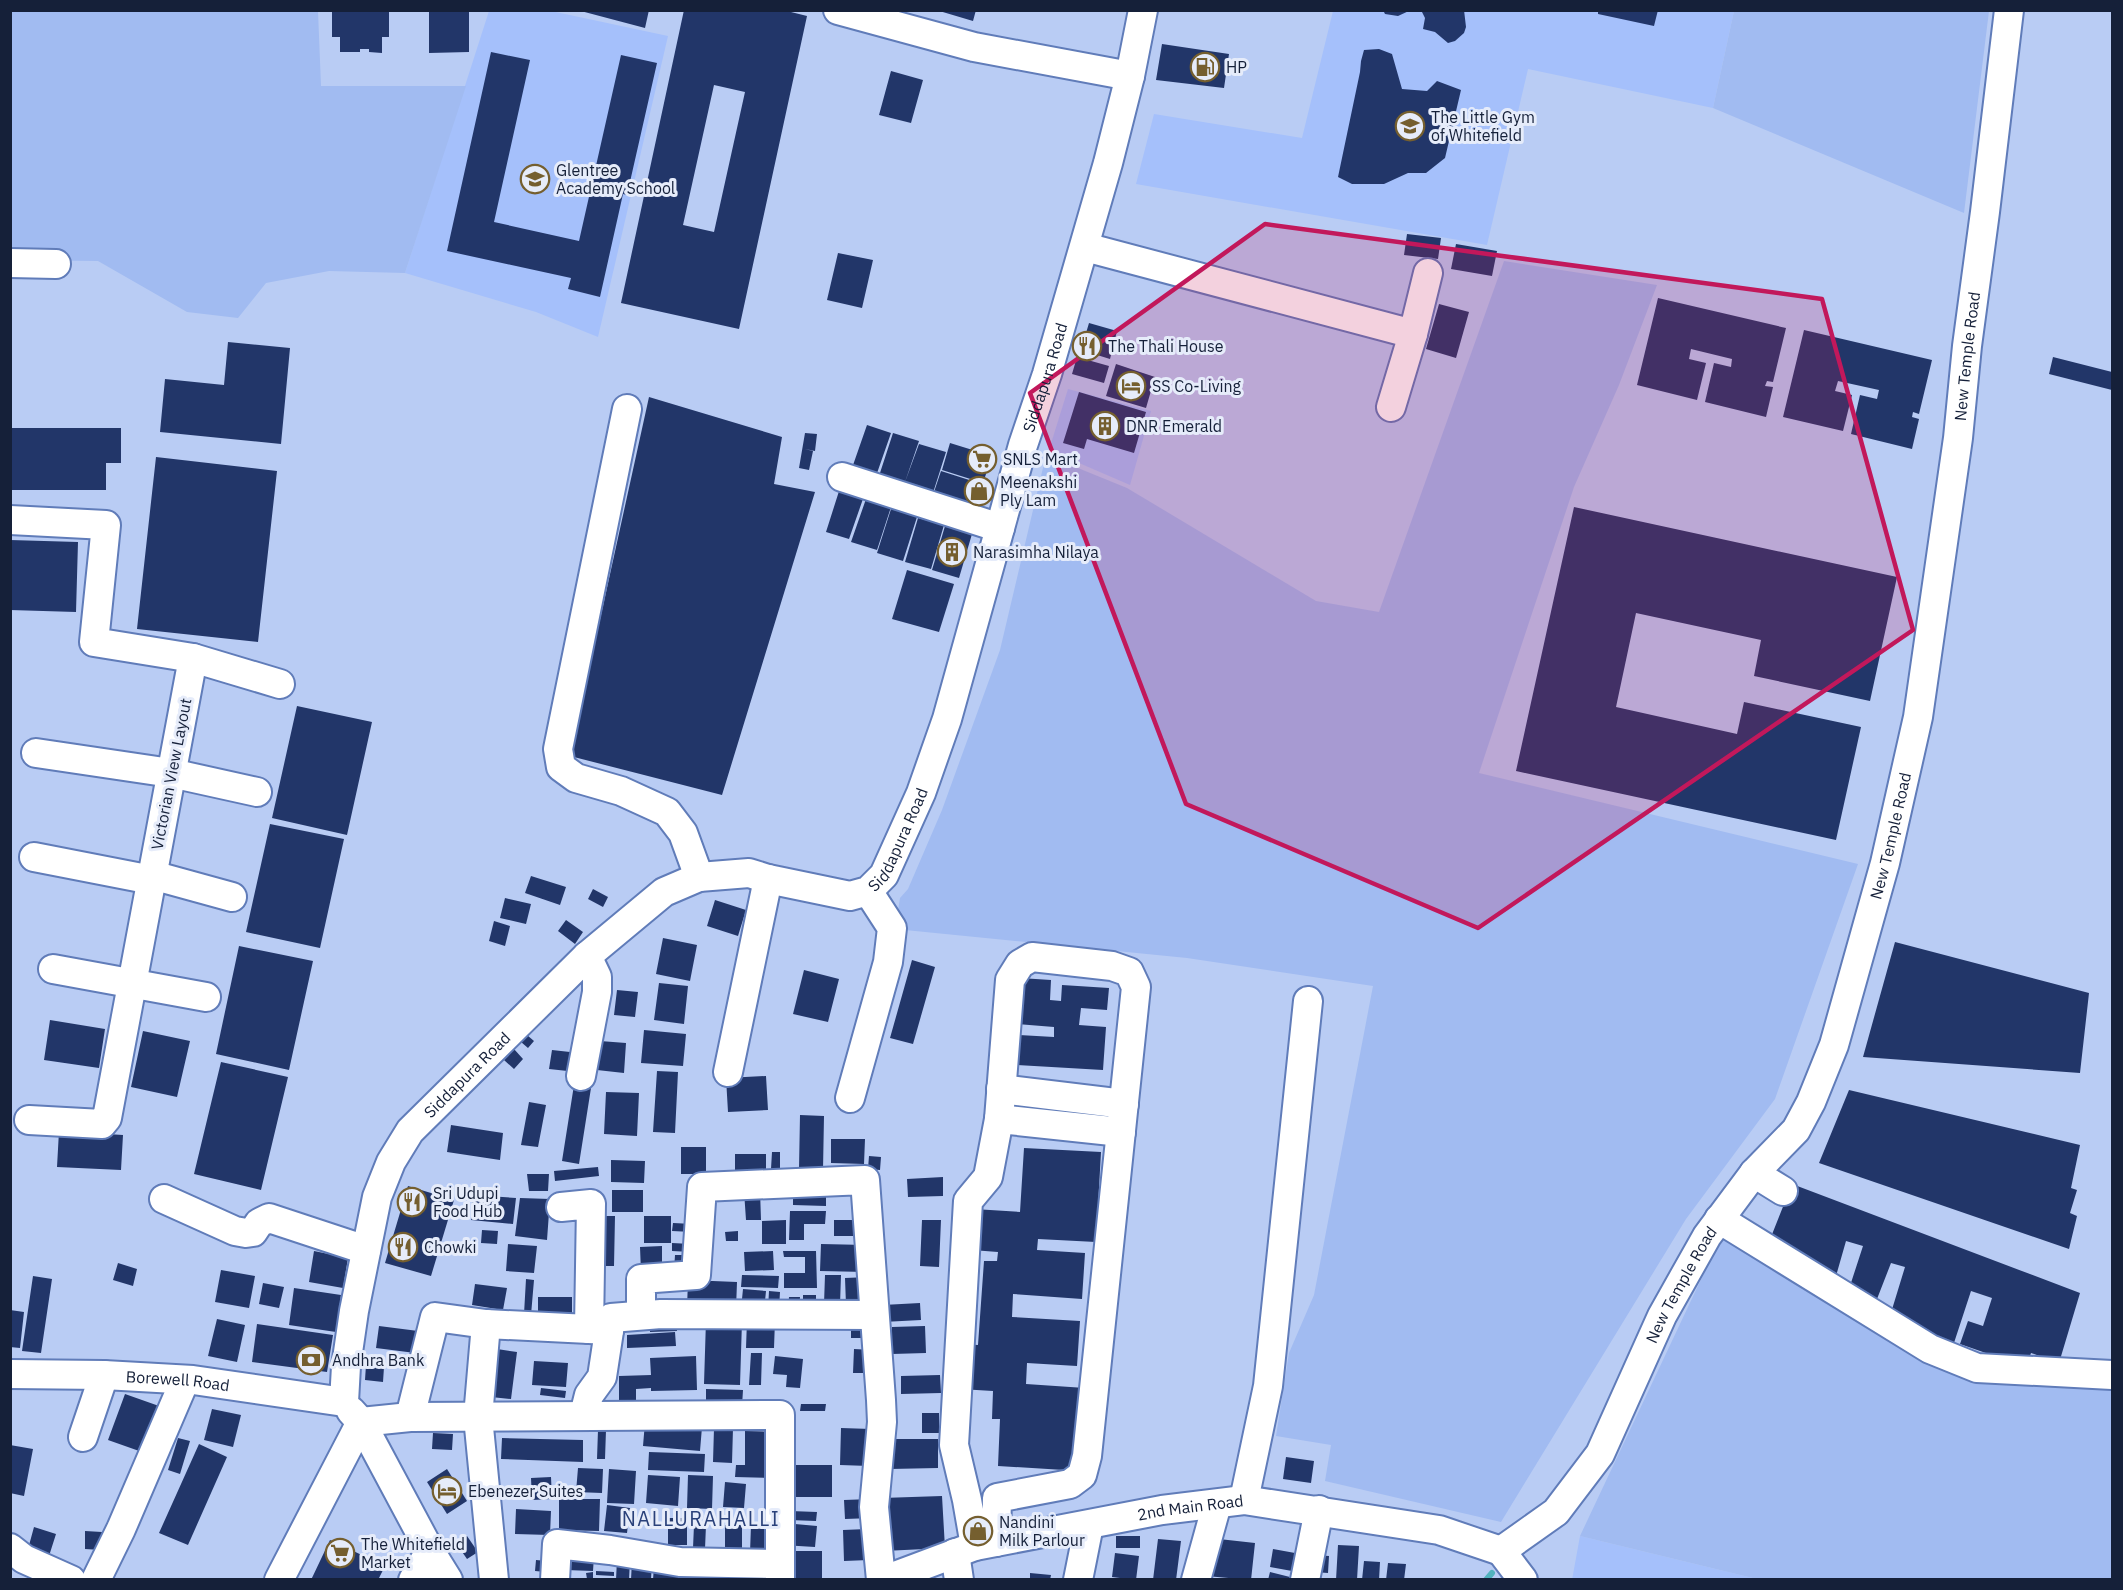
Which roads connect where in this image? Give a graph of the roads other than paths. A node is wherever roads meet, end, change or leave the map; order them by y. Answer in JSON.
{"nodes":[{"id":1,"x":838,"y":10,"type":"edge"},
{"id":2,"x":1143,"y":10,"type":"edge"},
{"id":3,"x":2009,"y":10,"type":"edge"},
{"id":4,"x":918,"y":21,"type":"edge"},
{"id":5,"x":1130,"y":76,"type":"junction"},
{"id":6,"x":1085,"y":247,"type":"junction"},
{"id":7,"x":10,"y":263,"type":"edge"},
{"id":8,"x":56,"y":264,"type":"dead end"},
{"id":9,"x":1428,"y":273,"type":"dead end"},
{"id":10,"x":1413,"y":334,"type":"junction"},
{"id":11,"x":1390,"y":407,"type":"dead end"},
{"id":12,"x":627,"y":409,"type":"dead end"},
{"id":13,"x":842,"y":477,"type":"dead end"},
{"id":14,"x":10,"y":520,"type":"edge"},
{"id":15,"x":1000,"y":528,"type":"junction"},
{"id":16,"x":193,"y":658,"type":"junction"},
{"id":17,"x":280,"y":684,"type":"dead end"},
{"id":18,"x":36,"y":753,"type":"dead end"},
{"id":19,"x":171,"y":773,"type":"junction"},
{"id":20,"x":257,"y":792,"type":"dead end"},
{"id":21,"x":34,"y":857,"type":"dead end"},
{"id":22,"x":699,"y":877,"type":"junction"},
{"id":23,"x":152,"y":878,"type":"junction"},
{"id":24,"x":768,"y":879,"type":"junction"},
{"id":25,"x":868,"y":891,"type":"junction"},
{"id":26,"x":232,"y":897,"type":"dead end"},
{"id":27,"x":587,"y":956,"type":"junction"},
{"id":28,"x":53,"y":969,"type":"dead end"},
{"id":29,"x":132,"y":985,"type":"junction"},
{"id":30,"x":206,"y":998,"type":"dead end"},
{"id":31,"x":1308,"y":1001,"type":"dead end"},
{"id":32,"x":729,"y":1072,"type":"dead end"},
{"id":33,"x":581,"y":1076,"type":"dead end"},
{"id":34,"x":1001,"y":1089,"type":"junction"},
{"id":35,"x":850,"y":1098,"type":"dead end"},
{"id":36,"x":1124,"y":1104,"type":"junction"},
{"id":37,"x":999,"y":1119,"type":"junction"},
{"id":38,"x":29,"y":1120,"type":"dead end"},
{"id":39,"x":1121,"y":1132,"type":"junction"},
{"id":40,"x":1754,"y":1173,"type":"junction"},
{"id":41,"x":1783,"y":1191,"type":"dead end"},
{"id":42,"x":164,"y":1199,"type":"dead end"},
{"id":43,"x":561,"y":1207,"type":"dead end"},
{"id":44,"x":1719,"y":1219,"type":"junction"},
{"id":45,"x":366,"y":1250,"type":"junction"},
{"id":46,"x":641,"y":1315,"type":"junction"},
{"id":47,"x":874,"y":1315,"type":"junction"},
{"id":48,"x":486,"y":1324,"type":"junction"},
{"id":49,"x":599,"y":1330,"type":"junction"},
{"id":50,"x":10,"y":1374,"type":"edge"},
{"id":51,"x":104,"y":1375,"type":"junction"},
{"id":52,"x":2112,"y":1375,"type":"edge"},
{"id":53,"x":186,"y":1380,"type":"junction"},
{"id":54,"x":352,"y":1412,"type":"junction"},
{"id":55,"x":584,"y":1415,"type":"junction"},
{"id":56,"x":410,"y":1417,"type":"junction"},
{"id":57,"x":478,"y":1417,"type":"junction"},
{"id":58,"x":83,"y":1437,"type":"dead end"},
{"id":59,"x":1230,"y":1502,"type":"junction"},
{"id":60,"x":1319,"y":1510,"type":"junction"},
{"id":61,"x":1089,"y":1525,"type":"junction"},
{"id":62,"x":10,"y":1548,"type":"edge"},
{"id":63,"x":430,"y":1551,"type":"junction"},
{"id":64,"x":1501,"y":1551,"type":"junction"},
{"id":65,"x":971,"y":1555,"type":"edge"},
{"id":66,"x":780,"y":1572,"type":"edge"},
{"id":67,"x":71,"y":1580,"type":"edge"},
{"id":68,"x":96,"y":1580,"type":"edge"},
{"id":69,"x":279,"y":1580,"type":"edge"},
{"id":70,"x":413,"y":1580,"type":"edge"},
{"id":71,"x":448,"y":1580,"type":"edge"},
{"id":72,"x":494,"y":1580,"type":"edge"},
{"id":73,"x":555,"y":1580,"type":"edge"},
{"id":74,"x":882,"y":1580,"type":"edge"},
{"id":75,"x":1078,"y":1580,"type":"edge"},
{"id":76,"x":1196,"y":1580,"type":"edge"},
{"id":77,"x":1305,"y":1580,"type":"edge"},
{"id":78,"x":1523,"y":1580,"type":"edge"}],
"edges":[{"from":1,"to":4,"type":"street"},
{"from":2,"to":5,"type":"street","name":"Siddapura Road"},
{"from":3,"to":40,"type":"street","name":"New Temple Road"},
{"from":4,"to":5,"type":"street"},
{"from":5,"to":6,"type":"street","name":"Siddapura Road"},
{"from":6,"to":10,"type":"street"},
{"from":6,"to":15,"type":"street","name":"Siddapura Road"},
{"from":7,"to":8,"type":"street"},
{"from":9,"to":10,"type":"street"},
{"from":10,"to":11,"type":"street"},
{"from":12,"to":22,"type":"street"},
{"from":13,"to":15,"type":"street"},
{"from":14,"to":16,"type":"street"},
{"from":15,"to":25,"type":"street","name":"Siddapura Road"},
{"from":16,"to":17,"type":"street"},
{"from":16,"to":19,"type":"street","name":"Victorian View Layout"},
{"from":18,"to":19,"type":"street"},
{"from":19,"to":20,"type":"street"},
{"from":19,"to":23,"type":"street","name":"Victorian View Layout"},
{"from":21,"to":23,"type":"street"},
{"from":22,"to":24,"type":"street","name":"Siddapura Road"},
{"from":22,"to":27,"type":"street","name":"Siddapura Road"},
{"from":23,"to":26,"type":"street"},
{"from":23,"to":29,"type":"street","name":"Victorian View Layout"},
{"from":24,"to":25,"type":"street","name":"Siddapura Road"},
{"from":24,"to":32,"type":"street"},
{"from":25,"to":35,"type":"street"},
{"from":27,"to":33,"type":"street"},
{"from":27,"to":45,"type":"street","name":"Siddapura Road"},
{"from":28,"to":29,"type":"street"},
{"from":29,"to":30,"type":"street"},
{"from":29,"to":38,"type":"street","name":"Victorian View Layout"},
{"from":31,"to":59,"type":"street"},
{"from":34,"to":36,"type":"street"},
{"from":34,"to":36,"type":"street"},
{"from":34,"to":37,"type":"street"},
{"from":36,"to":39,"type":"street"},
{"from":37,"to":39,"type":"street"},
{"from":37,"to":65,"type":"street"},
{"from":39,"to":65,"type":"street"},
{"from":40,"to":41,"type":"street"},
{"from":40,"to":44,"type":"street","name":"New Temple Road"},
{"from":42,"to":45,"type":"street"},
{"from":43,"to":49,"type":"street"},
{"from":44,"to":52,"type":"street"},
{"from":44,"to":64,"type":"street","name":"New Temple Road"},
{"from":45,"to":54,"type":"street","name":"Siddapura Road"},
{"from":46,"to":47,"type":"street"},
{"from":46,"to":47,"type":"street"},
{"from":46,"to":49,"type":"street"},
{"from":47,"to":74,"type":"street"},
{"from":48,"to":49,"type":"street"},
{"from":48,"to":56,"type":"street"},
{"from":48,"to":57,"type":"street"},
{"from":49,"to":55,"type":"street"},
{"from":50,"to":51,"type":"street","name":"Borewell Road"},
{"from":51,"to":53,"type":"street","name":"Borewell Road"},
{"from":51,"to":58,"type":"street"},
{"from":53,"to":54,"type":"street","name":"Borewell Road"},
{"from":53,"to":68,"type":"street"},
{"from":54,"to":56,"type":"street","name":"Borewell Road"},
{"from":54,"to":63,"type":"street"},
{"from":54,"to":69,"type":"street"},
{"from":55,"to":57,"type":"street","name":"Borewell Road"},
{"from":55,"to":66,"type":"street","name":"Borewell Road"},
{"from":56,"to":57,"type":"street","name":"Borewell Road"},
{"from":57,"to":72,"type":"street"},
{"from":59,"to":60,"type":"street","name":"2nd Main Road"},
{"from":59,"to":61,"type":"street","name":"2nd Main Road"},
{"from":59,"to":76,"type":"street"},
{"from":60,"to":64,"type":"street","name":"2nd Main Road"},
{"from":60,"to":77,"type":"street"},
{"from":61,"to":65,"type":"street","name":"2nd Main Road"},
{"from":61,"to":75,"type":"street"},
{"from":62,"to":67,"type":"street"},
{"from":63,"to":70,"type":"street"},
{"from":63,"to":71,"type":"street"},
{"from":64,"to":78,"type":"street"},
{"from":65,"to":74,"type":"street","name":"2nd Main Road"},
{"from":66,"to":73,"type":"street"}]}
